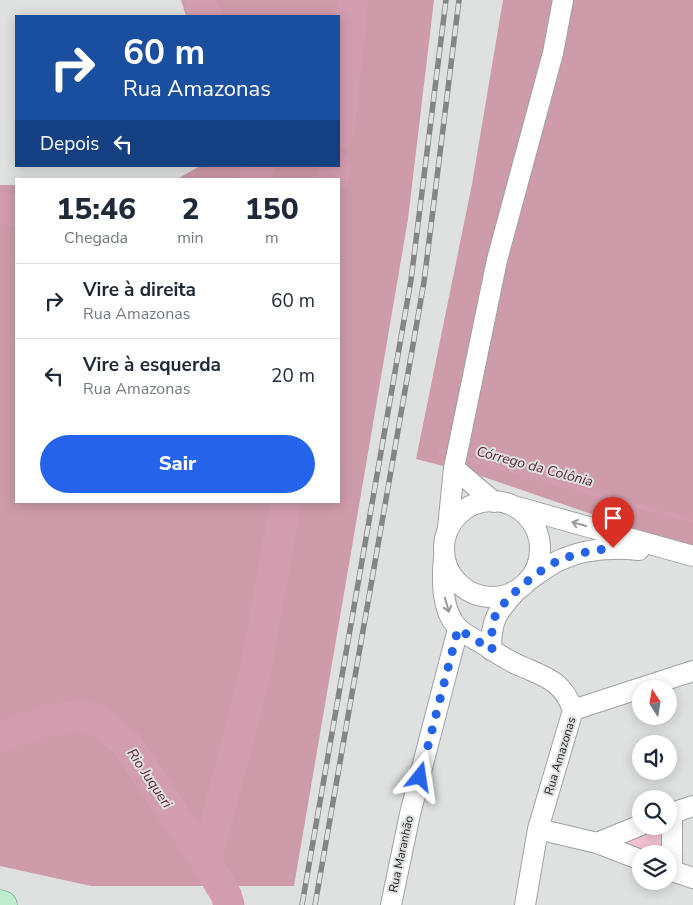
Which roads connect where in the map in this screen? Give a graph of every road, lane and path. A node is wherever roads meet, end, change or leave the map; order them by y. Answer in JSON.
{"nodes":[{"id":1,"x":563,"y":0,"type":"edge"},
{"id":2,"x":454,"y":468,"type":"junction"},
{"id":3,"x":502,"y":503,"type":"junction"},
{"id":4,"x":448,"y":528,"type":"junction"},
{"id":5,"x":444,"y":556,"type":"junction"},
{"id":6,"x":693,"y":556,"type":"edge"},
{"id":7,"x":523,"y":586,"type":"junction"},
{"id":8,"x":458,"y":629,"type":"junction"},
{"id":9,"x":492,"y":650,"type":"junction"},
{"id":10,"x":693,"y":672,"type":"edge"},
{"id":11,"x":573,"y":710,"type":"junction"},
{"id":12,"x":693,"y":806,"type":"edge"},
{"id":13,"x":677,"y":811,"type":"edge"},
{"id":14,"x":538,"y":829,"type":"junction"},
{"id":15,"x":632,"y":829,"type":"edge"},
{"id":16,"x":597,"y":843,"type":"junction"},
{"id":17,"x":632,"y":857,"type":"edge"},
{"id":18,"x":677,"y":872,"type":"edge"},
{"id":19,"x":693,"y":878,"type":"edge"},
{"id":20,"x":390,"y":905,"type":"edge"},
{"id":21,"x":525,"y":905,"type":"edge"}],
"edges":[{"from":1,"to":2,"type":"street"},
{"from":2,"to":3,"type":"street"},
{"from":2,"to":4,"type":"street"},
{"from":3,"to":4,"type":"street"},
{"from":6,"to":3,"type":"street","one_way":true},
{"from":3,"to":7,"type":"street"},
{"from":4,"to":5,"type":"street"},
{"from":5,"to":7,"type":"street"},
{"from":5,"to":8,"type":"street","one_way":true},
{"from":6,"to":7,"type":"street"},
{"from":7,"to":9,"type":"street"},
{"from":8,"to":9,"type":"street","name":"Rua Amazonas"},
{"from":8,"to":20,"type":"street","name":"Rua Maranhão"},
{"from":9,"to":11,"type":"street","name":"Rua Amazonas"},
{"from":10,"to":11,"type":"street"},
{"from":11,"to":14,"type":"street","name":"Rua Amazonas"},
{"from":12,"to":13,"type":"street"},
{"from":14,"to":16,"type":"street"},
{"from":14,"to":21,"type":"street","name":"Rua Amazonas"},
{"from":15,"to":16,"type":"street"},
{"from":16,"to":17,"type":"street"},
{"from":18,"to":19,"type":"street"}]}
